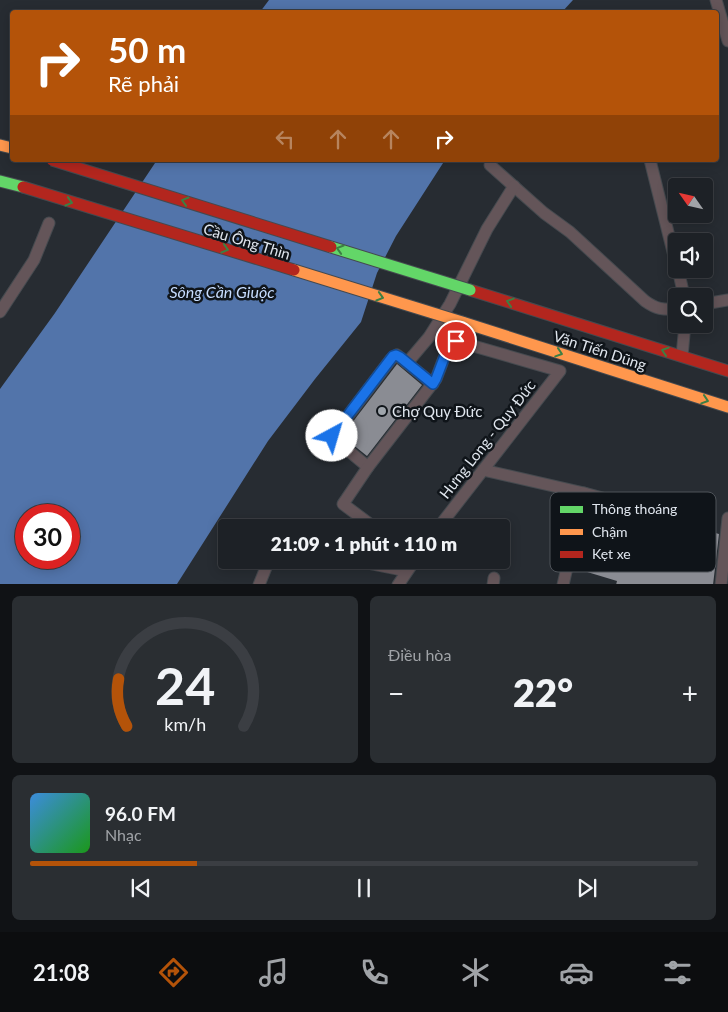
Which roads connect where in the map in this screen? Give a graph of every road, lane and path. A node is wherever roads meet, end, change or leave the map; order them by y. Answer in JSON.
{"nodes":[{"id":1,"x":719,"y":10,"type":"edge"},
{"id":2,"x":728,"y":41,"type":"edge"},
{"id":3,"x":58,"y":162,"type":"edge"},
{"id":4,"x":650,"y":162,"type":"edge"},
{"id":5,"x":490,"y":165,"type":"dead end"},
{"id":6,"x":0,"y":181,"type":"edge"},
{"id":7,"x":514,"y":186,"type":"junction"},
{"id":8,"x":49,"y":223,"type":"dead end"},
{"id":9,"x":668,"y":233,"type":"edge"},
{"id":10,"x":470,"y":290,"type":"joint"},
{"id":11,"x":728,"y":300,"type":"edge"},
{"id":12,"x":713,"y":302,"type":"edge"},
{"id":13,"x":668,"y":310,"type":"edge"},
{"id":14,"x":0,"y":312,"type":"edge"},
{"id":15,"x":462,"y":322,"type":"joint"},
{"id":16,"x":685,"y":333,"type":"edge"},
{"id":17,"x":682,"y":356,"type":"junction"},
{"id":18,"x":407,"y":363,"type":"junction"},
{"id":19,"x":728,"y":371,"type":"edge"},
{"id":20,"x":433,"y":384,"type":"junction"},
{"id":21,"x":728,"y":407,"type":"edge"},
{"id":22,"x":368,"y":467,"type":"junction"},
{"id":23,"x":483,"y":470,"type":"junction"},
{"id":24,"x":580,"y":492,"type":"edge"},
{"id":25,"x":728,"y":518,"type":"edge"},
{"id":26,"x":363,"y":519,"type":"edge"},
{"id":27,"x":445,"y":519,"type":"edge"},
{"id":28,"x":265,"y":569,"type":"edge"},
{"id":29,"x":398,"y":569,"type":"edge"},
{"id":30,"x":407,"y":571,"type":"joint"},
{"id":31,"x":259,"y":584,"type":"edge"},
{"id":32,"x":398,"y":584,"type":"edge"},
{"id":33,"x":721,"y":584,"type":"edge"}],
"edges":[{"from":1,"to":2,"type":"street"},
{"from":10,"to":3,"type":"highway","name":"Cầu Ông Thìn","one_way":true,"bridge":true},
{"from":4,"to":9,"type":"street"},
{"from":5,"to":7,"type":"street"},
{"from":6,"to":15,"type":"highway","name":"Cầu Ông Thìn","one_way":true,"bridge":true},
{"from":7,"to":13,"type":"street"},
{"from":7,"to":18,"type":"street"},
{"from":8,"to":14,"type":"street"},
{"from":17,"to":10,"type":"highway","name":"Văn Tiến Dũng","one_way":true},
{"from":11,"to":12,"type":"street"},
{"from":15,"to":21,"type":"highway","name":"Văn Tiến Dũng","one_way":true},
{"from":16,"to":17,"type":"street"},
{"from":17,"to":19,"type":"highway","name":"Văn Tiến Dũng"},
{"from":18,"to":20,"type":"street"},
{"from":18,"to":22,"type":"street"},
{"from":20,"to":22,"type":"street"},
{"from":20,"to":23,"type":"street","name":"Hưng Long - Quy Đức"},
{"from":22,"to":26,"type":"street"},
{"from":23,"to":24,"type":"street"},
{"from":23,"to":27,"type":"street","name":"Hưng Long - Quy Đức"},
{"from":25,"to":33,"type":"street"},
{"from":28,"to":31,"type":"street"},
{"from":29,"to":30,"type":"street"},
{"from":30,"to":32,"type":"street"}]}
